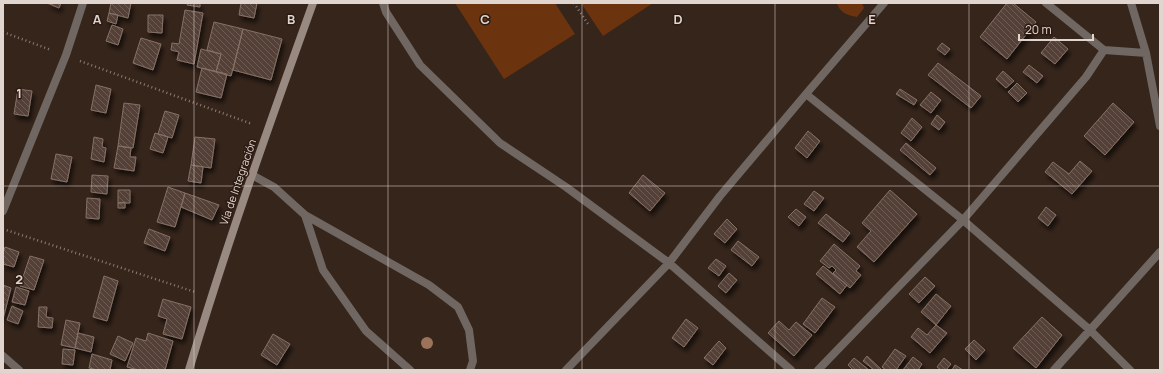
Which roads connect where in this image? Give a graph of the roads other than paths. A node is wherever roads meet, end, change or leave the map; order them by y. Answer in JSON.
{"nodes":[{"id":1,"x":83,"y":3,"type":"edge"},
{"id":2,"x":313,"y":3,"type":"edge"},
{"id":3,"x":383,"y":3,"type":"edge"},
{"id":4,"x":884,"y":3,"type":"edge"},
{"id":5,"x":1046,"y":3,"type":"edge"},
{"id":6,"x":1131,"y":3,"type":"edge"},
{"id":7,"x":1104,"y":50,"type":"junction"},
{"id":8,"x":1146,"y":53,"type":"junction"},
{"id":9,"x":806,"y":94,"type":"junction"},
{"id":10,"x":1160,"y":126,"type":"edge"},
{"id":11,"x":252,"y":175,"type":"junction"},
{"id":12,"x":3,"y":211,"type":"edge"},
{"id":13,"x":305,"y":215,"type":"junction"},
{"id":14,"x":964,"y":220,"type":"junction"},
{"id":15,"x":1160,"y":252,"type":"edge"},
{"id":16,"x":669,"y":263,"type":"junction"},
{"id":17,"x":1090,"y":330,"type":"junction"},
{"id":18,"x":3,"y":356,"type":"edge"},
{"id":19,"x":19,"y":370,"type":"edge"},
{"id":20,"x":189,"y":370,"type":"edge"},
{"id":21,"x":410,"y":370,"type":"edge"},
{"id":22,"x":470,"y":370,"type":"edge"},
{"id":23,"x":566,"y":370,"type":"edge"},
{"id":24,"x":791,"y":370,"type":"edge"},
{"id":25,"x":818,"y":370,"type":"edge"},
{"id":26,"x":1054,"y":370,"type":"edge"},
{"id":27,"x":1130,"y":370,"type":"edge"}],
"edges":[{"from":1,"to":12,"type":"street"},
{"from":2,"to":11,"type":"main road","name":"Vía de Integración"},
{"from":3,"to":16,"type":"street"},
{"from":4,"to":9,"type":"street"},
{"from":5,"to":7,"type":"street"},
{"from":6,"to":8,"type":"street"},
{"from":7,"to":8,"type":"street"},
{"from":7,"to":14,"type":"street"},
{"from":8,"to":10,"type":"street"},
{"from":9,"to":14,"type":"street"},
{"from":9,"to":16,"type":"street"},
{"from":11,"to":13,"type":"street"},
{"from":11,"to":20,"type":"main road","name":"Vía de Integración"},
{"from":13,"to":21,"type":"street"},
{"from":13,"to":22,"type":"street"},
{"from":14,"to":17,"type":"street"},
{"from":14,"to":25,"type":"street"},
{"from":15,"to":17,"type":"street"},
{"from":16,"to":23,"type":"street"},
{"from":16,"to":24,"type":"street"},
{"from":17,"to":26,"type":"street"},
{"from":17,"to":27,"type":"street"},
{"from":18,"to":19,"type":"street"}]}
